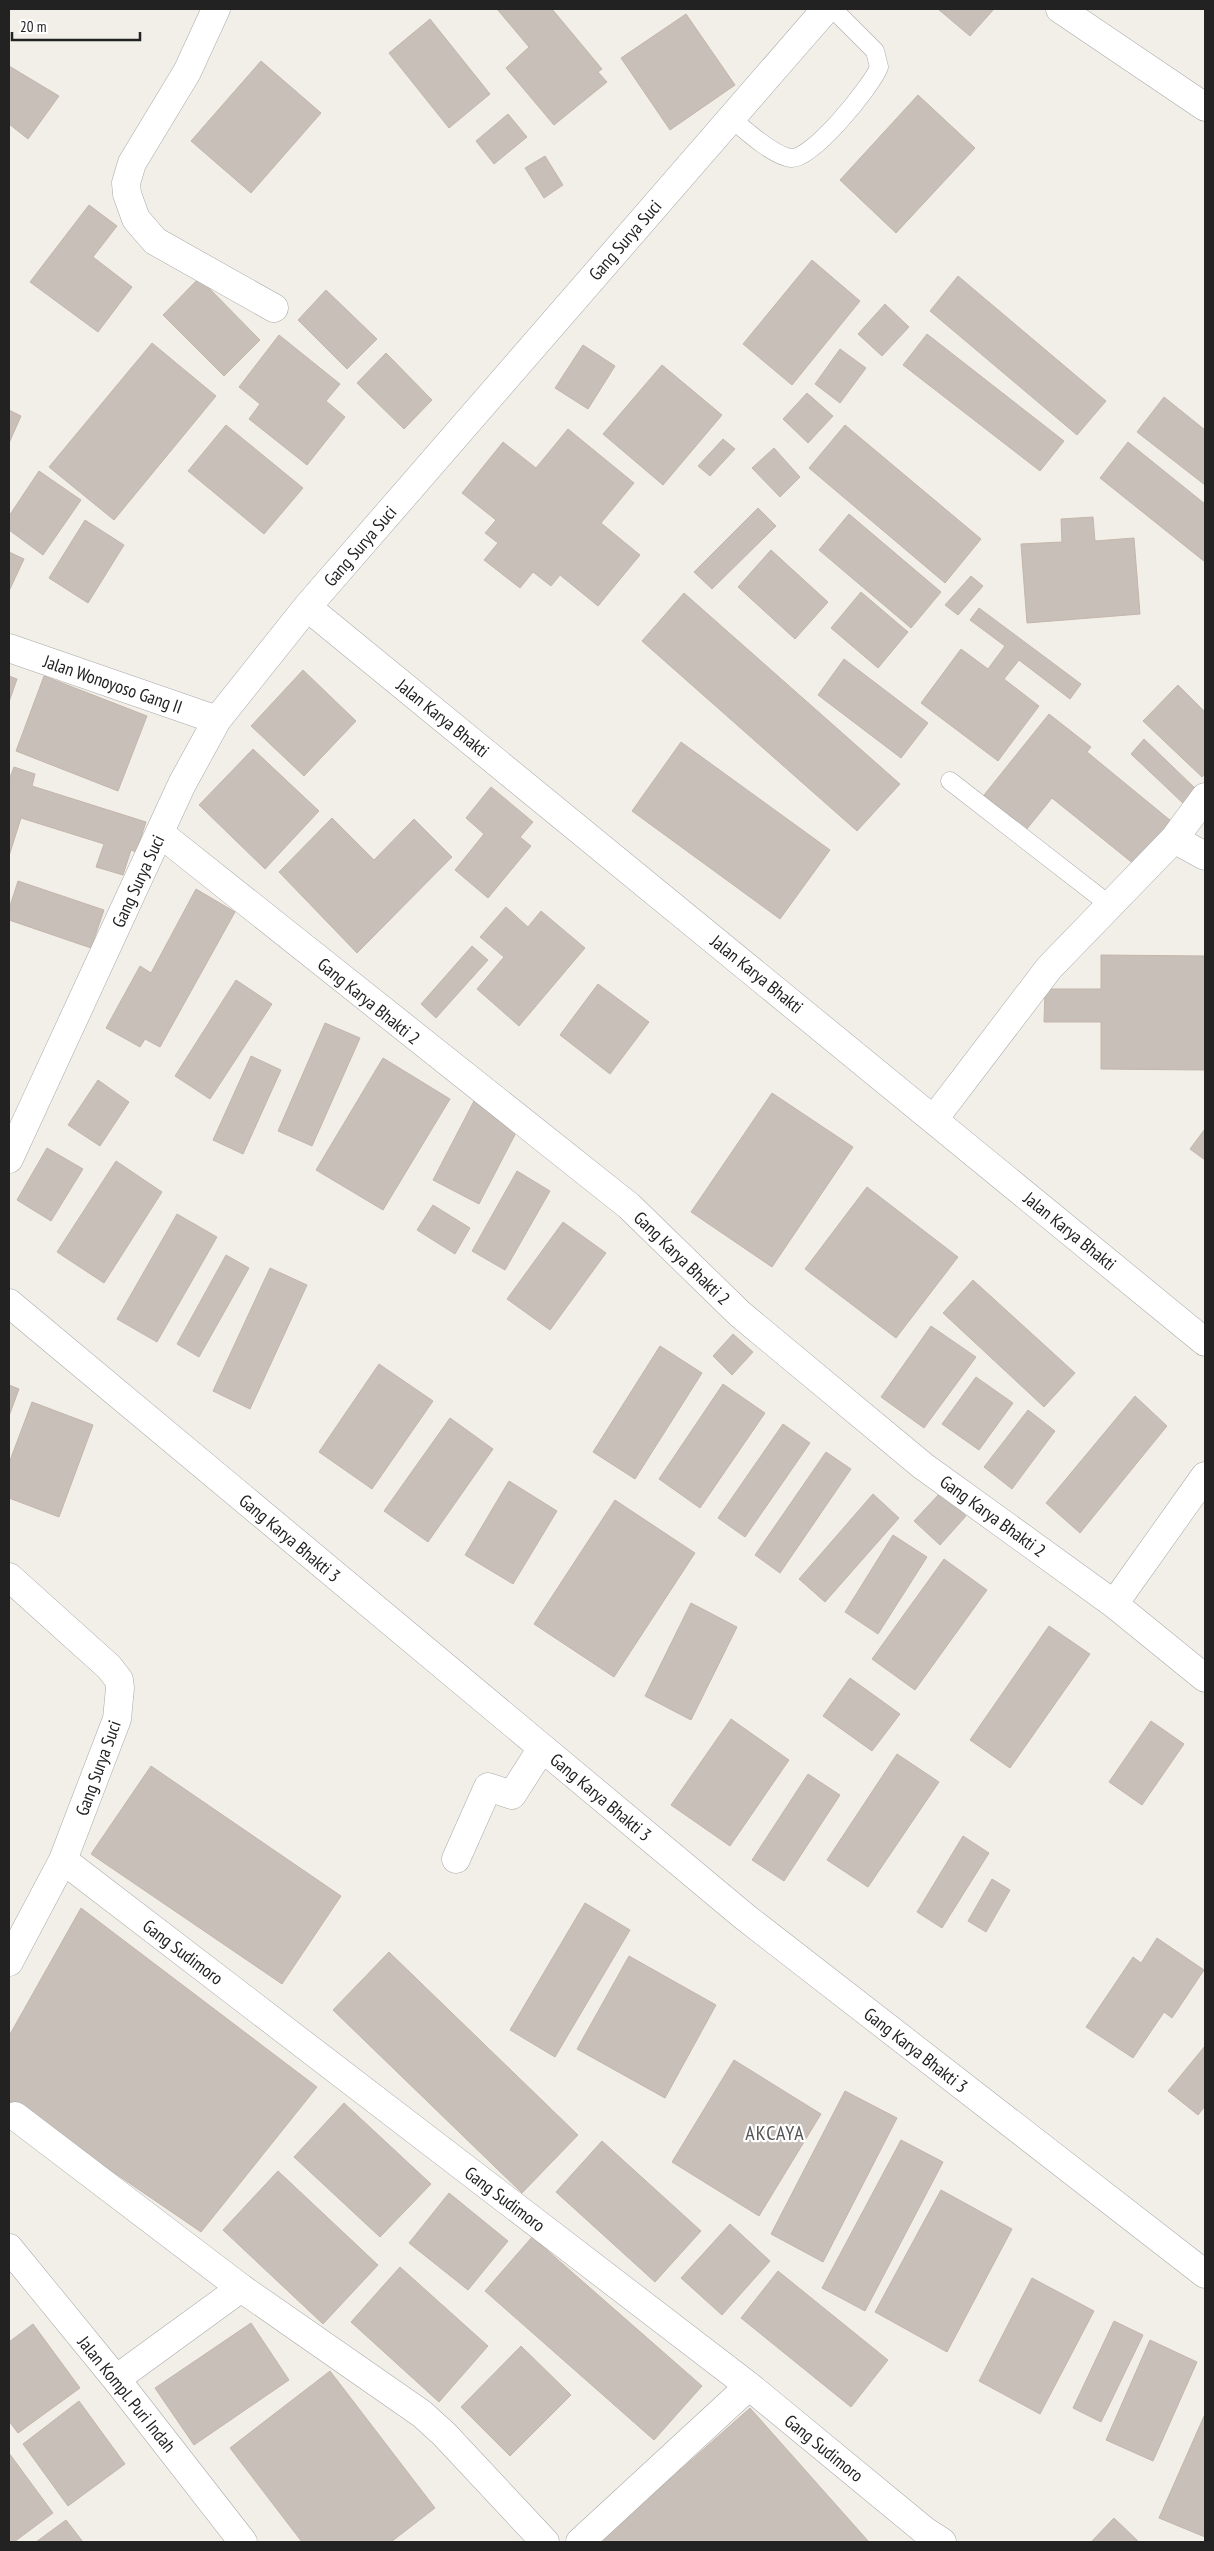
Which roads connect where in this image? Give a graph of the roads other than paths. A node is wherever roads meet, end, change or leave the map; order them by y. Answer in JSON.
{"nodes":[{"id":1,"x":216,"y":9,"type":"edge"},
{"id":2,"x":826,"y":9,"type":"edge"},
{"id":3,"x":833,"y":9,"type":"edge"},
{"id":4,"x":1060,"y":9,"type":"edge"},
{"id":5,"x":1205,"y":107,"type":"edge"},
{"id":6,"x":731,"y":118,"type":"junction"},
{"id":7,"x":274,"y":308,"type":"dead end"},
{"id":8,"x":307,"y":608,"type":"junction"},
{"id":9,"x":9,"y":648,"type":"edge"},
{"id":10,"x":217,"y":720,"type":"junction"},
{"id":11,"x":950,"y":781,"type":"dead end"},
{"id":12,"x":1205,"y":797,"type":"edge"},
{"id":13,"x":161,"y":834,"type":"junction"},
{"id":14,"x":1174,"y":839,"type":"junction"},
{"id":15,"x":1205,"y":856,"type":"edge"},
{"id":16,"x":1111,"y":906,"type":"junction"},
{"id":17,"x":934,"y":1119,"type":"junction"},
{"id":18,"x":9,"y":1159,"type":"edge"},
{"id":19,"x":9,"y":1304,"type":"edge"},
{"id":20,"x":1205,"y":1342,"type":"edge"},
{"id":21,"x":1205,"y":1476,"type":"edge"},
{"id":22,"x":9,"y":1577,"type":"edge"},
{"id":23,"x":1114,"y":1604,"type":"junction"},
{"id":24,"x":1205,"y":1678,"type":"edge"},
{"id":25,"x":542,"y":1748,"type":"junction"},
{"id":26,"x":456,"y":1859,"type":"dead end"},
{"id":27,"x":63,"y":1860,"type":"junction"},
{"id":28,"x":9,"y":1962,"type":"edge"},
{"id":29,"x":15,"y":2116,"type":"dead end"},
{"id":30,"x":9,"y":2248,"type":"edge"},
{"id":31,"x":1205,"y":2274,"type":"edge"},
{"id":32,"x":241,"y":2288,"type":"junction"},
{"id":33,"x":116,"y":2380,"type":"junction"},
{"id":34,"x":749,"y":2386,"type":"junction"},
{"id":35,"x":927,"y":2538,"type":"edge"},
{"id":36,"x":242,"y":2542,"type":"edge"},
{"id":37,"x":545,"y":2542,"type":"edge"},
{"id":38,"x":580,"y":2542,"type":"edge"}],
"edges":[{"from":1,"to":7,"type":"street"},
{"from":2,"to":6,"type":"street","name":"Gang Surya Suci"},
{"from":3,"to":6,"type":"lane"},
{"from":4,"to":5,"type":"street"},
{"from":6,"to":8,"type":"street","name":"Gang Surya Suci"},
{"from":8,"to":10,"type":"street","name":"Gang Surya Suci"},
{"from":8,"to":17,"type":"street","name":"Jalan Karya Bhakti"},
{"from":9,"to":10,"type":"street","name":"Jalan Wonoyoso Gang II"},
{"from":10,"to":13,"type":"street","name":"Gang Surya Suci"},
{"from":11,"to":16,"type":"lane"},
{"from":12,"to":14,"type":"street"},
{"from":13,"to":18,"type":"street","name":"Gang Surya Suci"},
{"from":13,"to":23,"type":"street","name":"Gang Karya Bhakti 2"},
{"from":14,"to":15,"type":"street"},
{"from":14,"to":16,"type":"street"},
{"from":16,"to":17,"type":"street"},
{"from":17,"to":20,"type":"street","name":"Jalan Karya Bhakti"},
{"from":19,"to":25,"type":"street","name":"Gang Karya Bhakti 3"},
{"from":21,"to":23,"type":"street"},
{"from":22,"to":27,"type":"street","name":"Gang Surya Suci"},
{"from":23,"to":24,"type":"street","name":"Gang Karya Bhakti 2"},
{"from":25,"to":26,"type":"street"},
{"from":25,"to":31,"type":"street","name":"Gang Karya Bhakti 3"},
{"from":27,"to":28,"type":"street","name":"Gang Surya Suci"},
{"from":27,"to":34,"type":"street","name":"Gang Sudimoro"},
{"from":29,"to":32,"type":"street"},
{"from":30,"to":33,"type":"street","name":"Jalan Kompl. Puri Indah"},
{"from":32,"to":33,"type":"street"},
{"from":32,"to":37,"type":"street"},
{"from":33,"to":36,"type":"street","name":"Jalan Kompl. Puri Indah"},
{"from":34,"to":35,"type":"street","name":"Gang Sudimoro"},
{"from":34,"to":38,"type":"street"}]}
